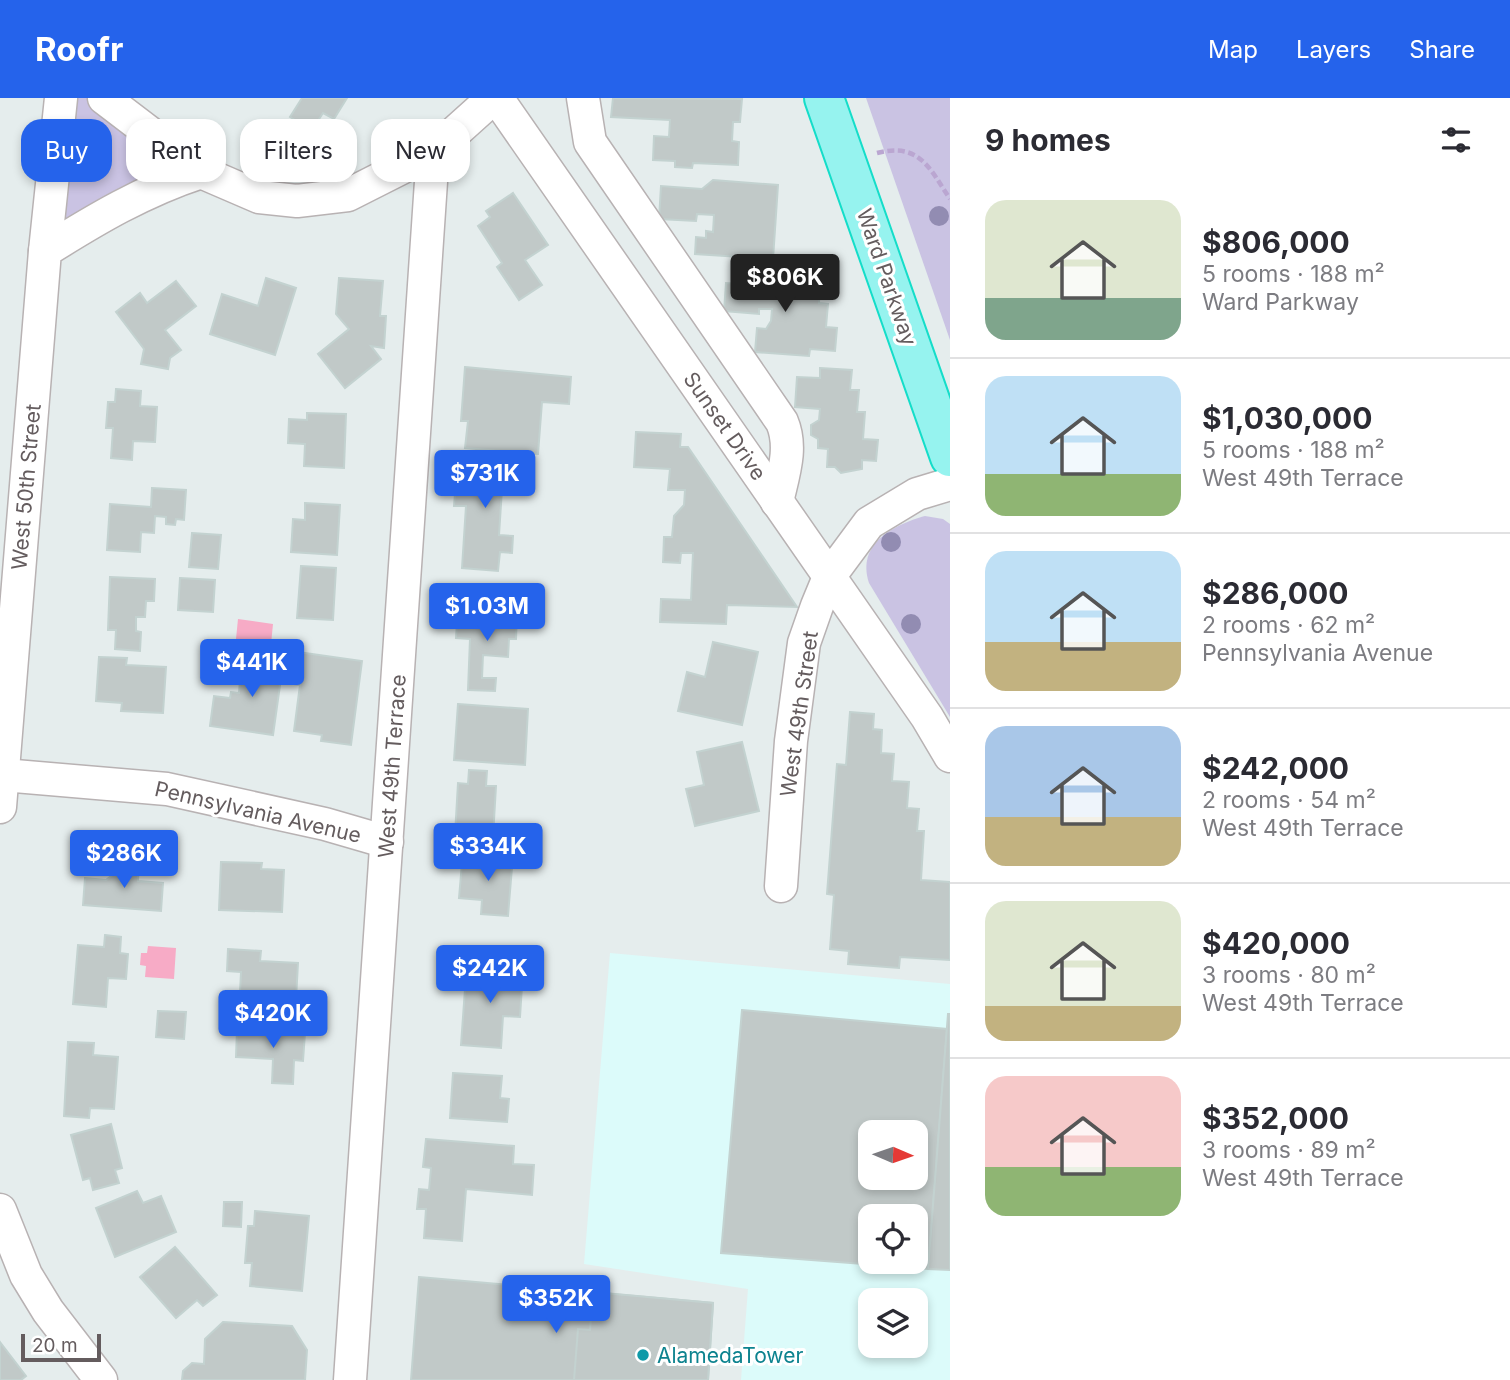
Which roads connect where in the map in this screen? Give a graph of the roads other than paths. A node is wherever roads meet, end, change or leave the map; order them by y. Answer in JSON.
{"nodes":[{"id":1,"x":61,"y":98,"type":"edge"},
{"id":2,"x":104,"y":98,"type":"edge"},
{"id":3,"x":495,"y":98,"type":"edge"},
{"id":4,"x":583,"y":98,"type":"edge"},
{"id":5,"x":824,"y":98,"type":"edge"},
{"id":6,"x":132,"y":119,"type":"edge"},
{"id":7,"x":470,"y":120,"type":"edge"},
{"id":8,"x":170,"y":182,"type":"edge"},
{"id":9,"x":224,"y":182,"type":"edge"},
{"id":10,"x":374,"y":182,"type":"edge"},
{"id":11,"x":431,"y":182,"type":"edge"},
{"id":12,"x":46,"y":251,"type":"junction"},
{"id":13,"x":950,"y":457,"type":"edge"},
{"id":14,"x":950,"y":484,"type":"edge"},
{"id":15,"x":777,"y":502,"type":"junction"},
{"id":16,"x":829,"y":577,"type":"junction"},
{"id":17,"x":950,"y":756,"type":"edge"},
{"id":18,"x":1,"y":793,"type":"edge"},
{"id":19,"x":0,"y":807,"type":"edge"},
{"id":20,"x":387,"y":842,"type":"junction"},
{"id":21,"x":780,"y":886,"type":"dead end"},
{"id":22,"x":0,"y":1210,"type":"edge"},
{"id":23,"x":102,"y":1380,"type":"edge"},
{"id":24,"x":350,"y":1380,"type":"edge"}],
"edges":[{"from":1,"to":12,"type":"street","name":"West 50th Street"},
{"from":2,"to":6,"type":"street"},
{"from":3,"to":7,"type":"street"},
{"from":3,"to":15,"type":"street","name":"Sunset Drive"},
{"from":4,"to":15,"type":"street"},
{"from":5,"to":13,"type":"highway","name":"Ward Parkway"},
{"from":8,"to":12,"type":"street"},
{"from":9,"to":10,"type":"street"},
{"from":11,"to":20,"type":"street","name":"West 49th Terrace"},
{"from":12,"to":18,"type":"street","name":"West 50th Street"},
{"from":14,"to":16,"type":"street","name":"West 49th Street"},
{"from":15,"to":16,"type":"street","name":"Sunset Drive"},
{"from":16,"to":17,"type":"street","name":"Sunset Drive"},
{"from":16,"to":21,"type":"street","name":"West 49th Street"},
{"from":18,"to":19,"type":"street","name":"West 50th Street"},
{"from":18,"to":20,"type":"street","name":"Pennsylvania Avenue"},
{"from":20,"to":24,"type":"street","name":"West 49th Terrace"},
{"from":22,"to":23,"type":"street"}]}
